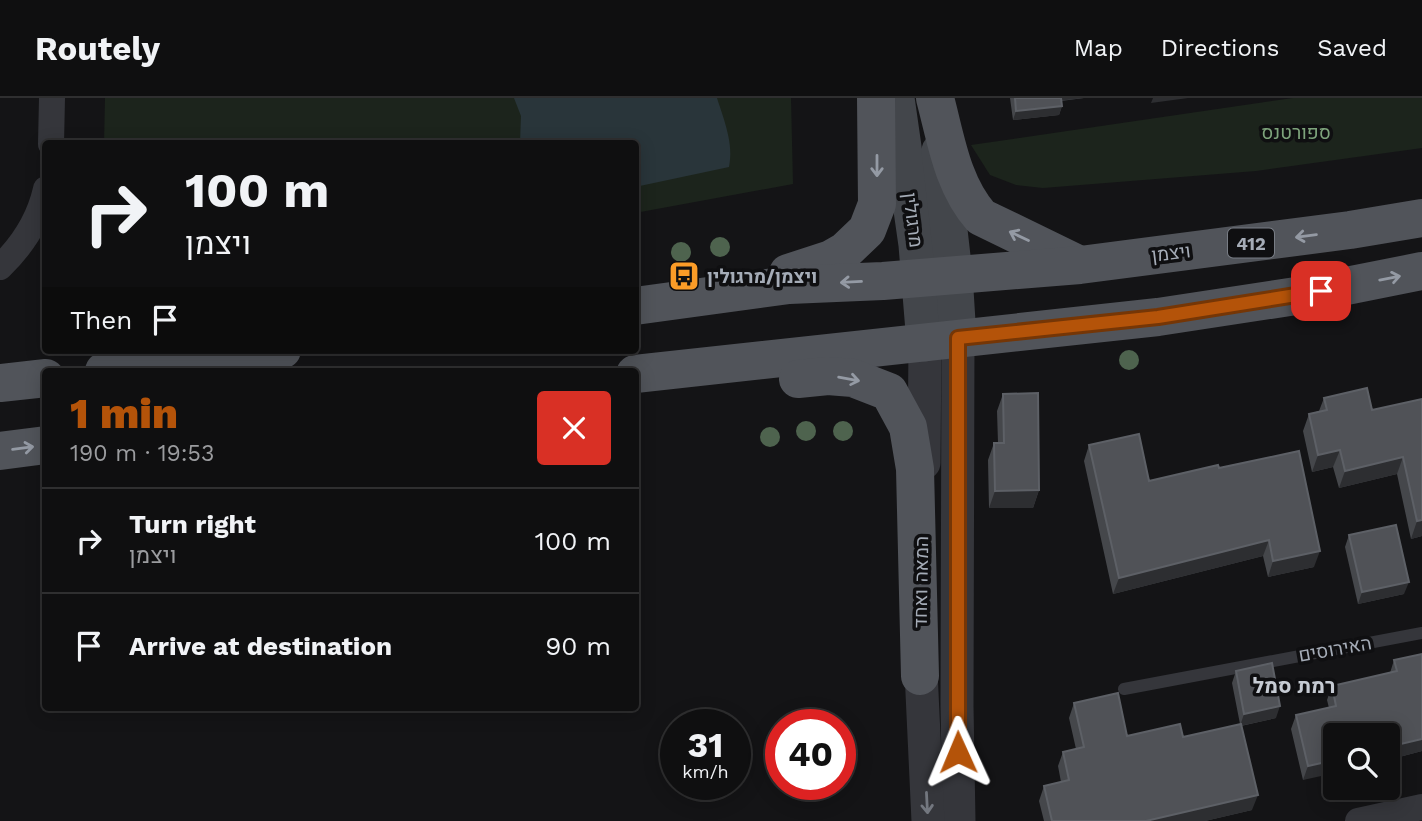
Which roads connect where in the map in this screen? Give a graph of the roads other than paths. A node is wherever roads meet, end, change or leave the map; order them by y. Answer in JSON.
{"nodes":[{"id":1,"x":52,"y":98,"type":"edge"},
{"id":2,"x":876,"y":98,"type":"edge"},
{"id":3,"x":896,"y":98,"type":"edge"},
{"id":4,"x":935,"y":98,"type":"edge"},
{"id":5,"x":51,"y":140,"type":"edge"},
{"id":6,"x":42,"y":208,"type":"edge"},
{"id":7,"x":1422,"y":218,"type":"edge"},
{"id":8,"x":7,"y":260,"type":"edge"},
{"id":9,"x":935,"y":260,"type":"junction"},
{"id":10,"x":1080,"y":265,"type":"junction"},
{"id":11,"x":1422,"y":271,"type":"edge"},
{"id":12,"x":649,"y":304,"type":"edge"},
{"id":13,"x":942,"y":340,"type":"junction"},
{"id":14,"x":248,"y":354,"type":"edge"},
{"id":15,"x":129,"y":368,"type":"edge"},
{"id":16,"x":639,"y":374,"type":"edge"},
{"id":17,"x":42,"y":378,"type":"edge"},
{"id":18,"x":0,"y":383,"type":"edge"},
{"id":19,"x":639,"y":393,"type":"edge"},
{"id":20,"x":42,"y":446,"type":"edge"},
{"id":21,"x":0,"y":451,"type":"edge"},
{"id":22,"x":1422,"y":634,"type":"edge"},
{"id":23,"x":920,"y":676,"type":"junction"},
{"id":24,"x":1124,"y":689,"type":"dead end"},
{"id":25,"x":1422,"y":807,"type":"edge"},
{"id":26,"x":928,"y":821,"type":"edge"},
{"id":27,"x":959,"y":821,"type":"edge"},
{"id":28,"x":1358,"y":821,"type":"edge"}],
"edges":[{"from":1,"to":5,"type":"street"},
{"from":2,"to":12,"type":"main road","one_way":true},
{"from":3,"to":9,"type":"main road","name":"מרגולין"},
{"from":4,"to":9,"type":"main road","name":"מרגולין"},
{"from":10,"to":4,"type":"main road","one_way":true},
{"from":6,"to":8,"type":"street"},
{"from":7,"to":10,"type":"main road","name":"ויצמן","number":"412","one_way":true},
{"from":9,"to":10,"type":"main road","name":"ויצמן","number":"412"},
{"from":9,"to":12,"type":"main road","number":"412","one_way":true},
{"from":9,"to":13,"type":"main road","name":"מרגולין"},
{"from":13,"to":11,"type":"main road","one_way":true},
{"from":13,"to":16,"type":"main road"},
{"from":13,"to":23,"type":"street","name":"המאה ואחד"},
{"from":13,"to":27,"type":"street","name":"המאה ואחד"},
{"from":14,"to":15,"type":"main road"},
{"from":17,"to":18,"type":"main road"},
{"from":19,"to":23,"type":"main road","one_way":true},
{"from":21,"to":20,"type":"main road","one_way":true},
{"from":22,"to":24,"type":"lane","name":"האירוסים"},
{"from":23,"to":26,"type":"street","name":"המאה ואחד","one_way":true},
{"from":25,"to":28,"type":"street"}]}
